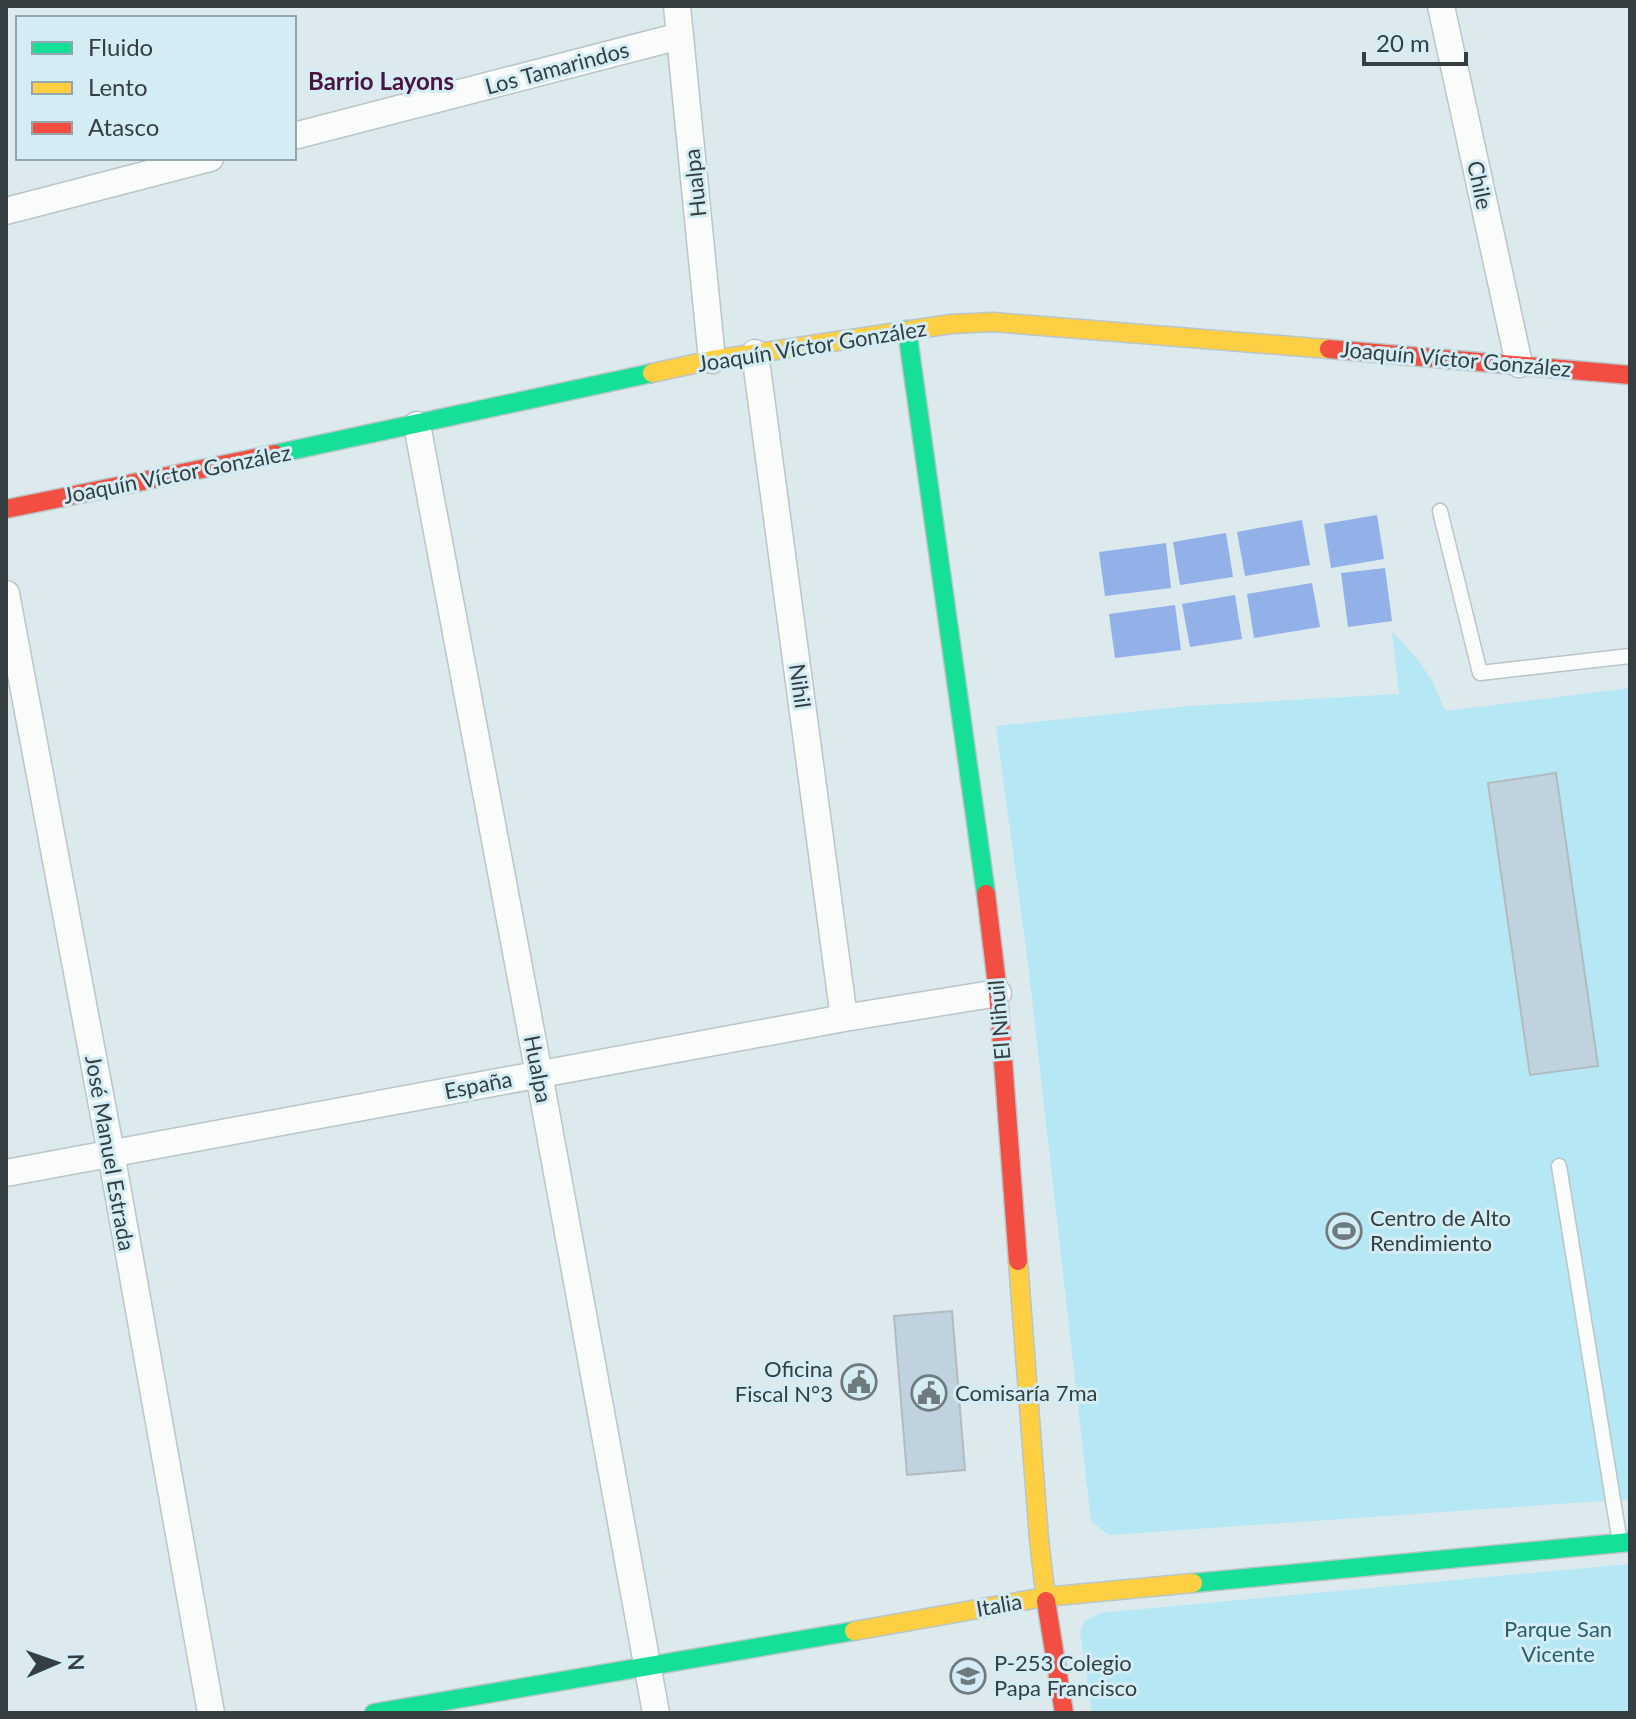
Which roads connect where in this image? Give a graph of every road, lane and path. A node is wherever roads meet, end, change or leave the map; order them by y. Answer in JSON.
{"nodes":[{"id":1,"x":677,"y":6,"type":"edge"},
{"id":2,"x":1441,"y":6,"type":"edge"},
{"id":3,"x":680,"y":36,"type":"junction"},
{"id":4,"x":296,"y":135,"type":"edge"},
{"id":5,"x":202,"y":160,"type":"edge"},
{"id":6,"x":6,"y":211,"type":"edge"},
{"id":7,"x":907,"y":330,"type":"junction"},
{"id":8,"x":755,"y":353,"type":"junction"},
{"id":9,"x":712,"y":360,"type":"junction"},
{"id":10,"x":1519,"y":364,"type":"junction"},
{"id":11,"x":1630,"y":375,"type":"edge"},
{"id":12,"x":417,"y":425,"type":"junction"},
{"id":13,"x":6,"y":509,"type":"edge"},
{"id":14,"x":1440,"y":511,"type":"dead end"},
{"id":15,"x":6,"y":594,"type":"edge"},
{"id":16,"x":1630,"y":656,"type":"edge"},
{"id":17,"x":998,"y":993,"type":"junction"},
{"id":18,"x":844,"y":1018,"type":"junction"},
{"id":19,"x":539,"y":1074,"type":"junction"},
{"id":20,"x":111,"y":1153,"type":"junction"},
{"id":21,"x":1559,"y":1166,"type":"dead end"},
{"id":22,"x":6,"y":1173,"type":"edge"},
{"id":23,"x":1625,"y":1543,"type":"edge"},
{"id":24,"x":1045,"y":1597,"type":"junction"},
{"id":25,"x":648,"y":1667,"type":"junction"},
{"id":26,"x":211,"y":1713,"type":"edge"},
{"id":27,"x":374,"y":1713,"type":"edge"},
{"id":28,"x":656,"y":1713,"type":"edge"},
{"id":29,"x":1064,"y":1713,"type":"edge"}],
"edges":[{"from":1,"to":3,"type":"street","name":"Hualpa"},
{"from":2,"to":10,"type":"street","name":"Chile"},
{"from":3,"to":4,"type":"street","name":"Los Tamarindos"},
{"from":3,"to":9,"type":"street","name":"Hualpa"},
{"from":5,"to":6,"type":"street"},
{"from":7,"to":8,"type":"street","name":"Joaquín Víctor González"},
{"from":7,"to":10,"type":"street","name":"Joaquín Víctor González"},
{"from":7,"to":17,"type":"street","name":"El Nihuil"},
{"from":8,"to":9,"type":"street","name":"Joaquín Víctor González"},
{"from":8,"to":18,"type":"street","name":"Nihil"},
{"from":9,"to":12,"type":"street","name":"Joaquín Víctor González"},
{"from":10,"to":11,"type":"street","name":"Joaquín Víctor González"},
{"from":12,"to":13,"type":"street","name":"Joaquín Víctor González"},
{"from":12,"to":19,"type":"street","name":"Hualpa"},
{"from":14,"to":16,"type":"lane"},
{"from":15,"to":20,"type":"street","name":"José Manuel Estrada"},
{"from":17,"to":18,"type":"street","name":"España"},
{"from":17,"to":24,"type":"street","name":"El Nihuil"},
{"from":18,"to":19,"type":"street","name":"España"},
{"from":19,"to":20,"type":"street","name":"España"},
{"from":19,"to":25,"type":"street","name":"Hualpa"},
{"from":20,"to":22,"type":"street","name":"España"},
{"from":20,"to":26,"type":"street","name":"José Manuel Estrada"},
{"from":21,"to":23,"type":"lane"},
{"from":23,"to":24,"type":"street","name":"Italia"},
{"from":24,"to":25,"type":"street","name":"Italia"},
{"from":24,"to":29,"type":"street","name":"El Nihuil"},
{"from":25,"to":27,"type":"street","name":"Italia"},
{"from":25,"to":28,"type":"street","name":"Hualpa"}]}
